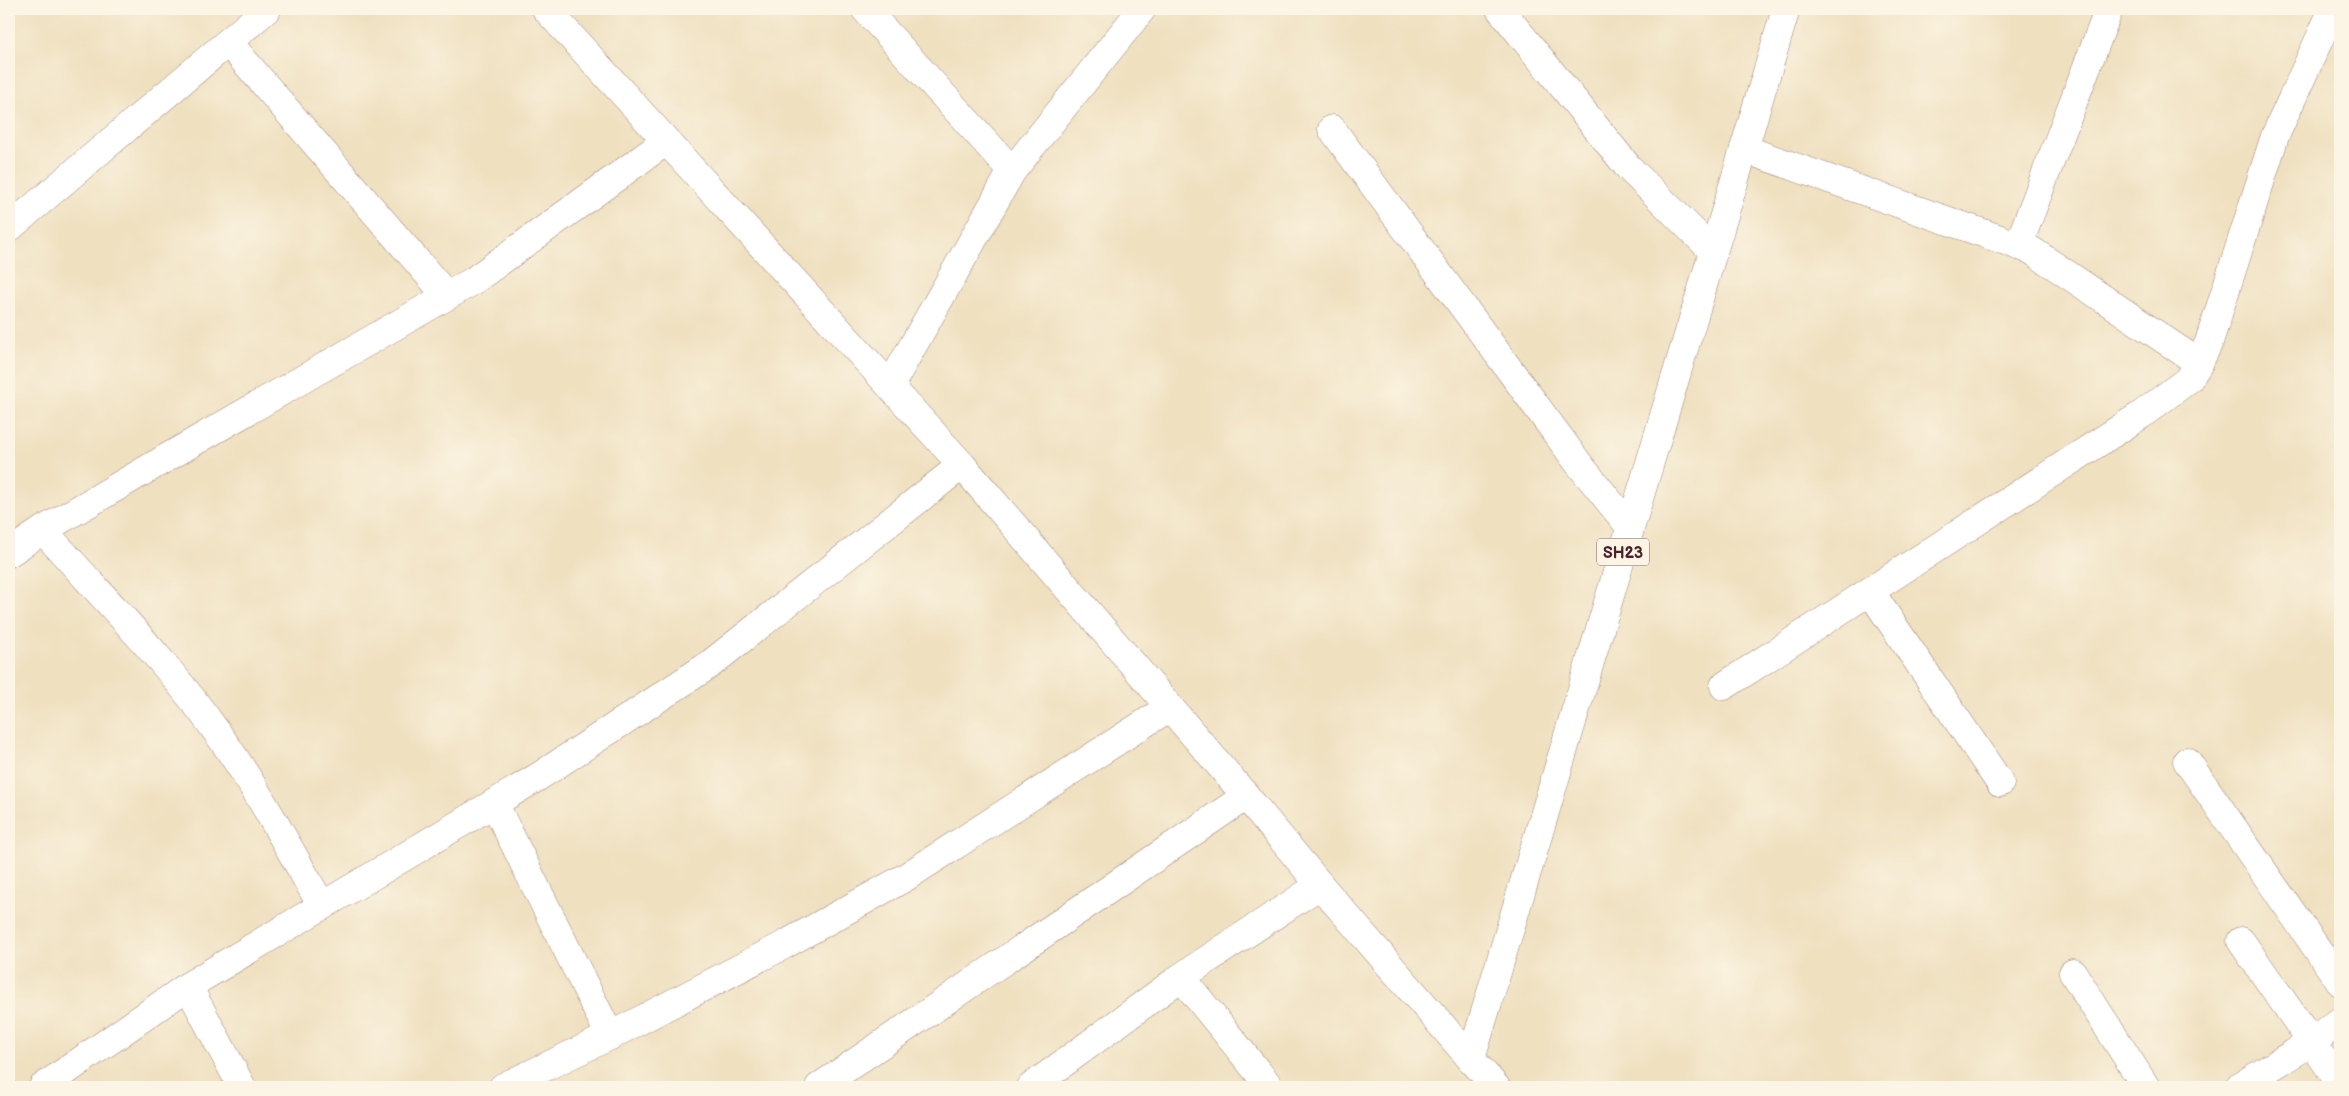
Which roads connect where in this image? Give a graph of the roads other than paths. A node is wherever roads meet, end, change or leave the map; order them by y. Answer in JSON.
{"nodes":[{"id":1,"x":267,"y":9,"type":"edge"},
{"id":2,"x":546,"y":9,"type":"edge"},
{"id":3,"x":865,"y":9,"type":"edge"},
{"id":4,"x":1500,"y":9,"type":"edge"},
{"id":5,"x":1786,"y":9,"type":"edge"},
{"id":6,"x":2109,"y":9,"type":"edge"},
{"id":7,"x":2333,"y":9,"type":"edge"},
{"id":8,"x":1134,"y":12,"type":"edge"},
{"id":9,"x":228,"y":42,"type":"junction"},
{"id":10,"x":1332,"y":129,"type":"dead end"},
{"id":11,"x":665,"y":142,"type":"junction"},
{"id":12,"x":1744,"y":149,"type":"junction"},
{"id":13,"x":1012,"y":170,"type":"junction"},
{"id":14,"x":9,"y":228,"type":"edge"},
{"id":15,"x":2018,"y":246,"type":"junction"},
{"id":16,"x":1713,"y":251,"type":"junction"},
{"id":17,"x":447,"y":296,"type":"junction"},
{"id":18,"x":2199,"y":364,"type":"junction"},
{"id":19,"x":890,"y":386,"type":"junction"},
{"id":20,"x":962,"y":465,"type":"junction"},
{"id":21,"x":1630,"y":527,"type":"junction"},
{"id":22,"x":43,"y":530,"type":"junction"},
{"id":23,"x":9,"y":553,"type":"edge"},
{"id":24,"x":1870,"y":591,"type":"junction"},
{"id":25,"x":1724,"y":686,"type":"dead end"},
{"id":26,"x":1170,"y":707,"type":"junction"},
{"id":27,"x":2187,"y":760,"type":"dead end"},
{"id":28,"x":2000,"y":783,"type":"dead end"},
{"id":29,"x":1246,"y":796,"type":"junction"},
{"id":30,"x":494,"y":803,"type":"junction"},
{"id":31,"x":1320,"y":885,"type":"junction"},
{"id":32,"x":322,"y":906,"type":"junction"},
{"id":33,"x":2241,"y":941,"type":"dead end"},
{"id":34,"x":2072,"y":973,"type":"dead end"},
{"id":35,"x":1181,"y":977,"type":"junction"},
{"id":36,"x":2340,"y":982,"type":"edge"},
{"id":37,"x":188,"y":986,"type":"junction"},
{"id":38,"x":2340,"y":1020,"type":"edge"},
{"id":39,"x":610,"y":1036,"type":"junction"},
{"id":40,"x":2312,"y":1042,"type":"junction"},
{"id":41,"x":1471,"y":1059,"type":"junction"},
{"id":42,"x":2340,"y":1083,"type":"edge"},
{"id":43,"x":43,"y":1087,"type":"edge"},
{"id":44,"x":242,"y":1087,"type":"edge"},
{"id":45,"x":503,"y":1087,"type":"edge"},
{"id":46,"x":819,"y":1087,"type":"edge"},
{"id":47,"x":1031,"y":1087,"type":"edge"},
{"id":48,"x":1270,"y":1087,"type":"edge"},
{"id":49,"x":1496,"y":1087,"type":"edge"},
{"id":50,"x":2146,"y":1087,"type":"edge"},
{"id":51,"x":2239,"y":1087,"type":"edge"}],
"edges":[{"from":1,"to":9,"type":"street"},
{"from":2,"to":11,"type":"street"},
{"from":3,"to":13,"type":"street"},
{"from":4,"to":16,"type":"street"},
{"from":5,"to":12,"type":"street","number":"SH23"},
{"from":6,"to":15,"type":"street"},
{"from":7,"to":18,"type":"street"},
{"from":8,"to":13,"type":"street"},
{"from":9,"to":14,"type":"street"},
{"from":9,"to":17,"type":"street"},
{"from":10,"to":21,"type":"street"},
{"from":11,"to":17,"type":"street"},
{"from":11,"to":19,"type":"street"},
{"from":12,"to":15,"type":"street"},
{"from":12,"to":16,"type":"street","number":"SH23"},
{"from":13,"to":19,"type":"street"},
{"from":15,"to":18,"type":"street"},
{"from":16,"to":21,"type":"street","number":"SH23"},
{"from":17,"to":22,"type":"street"},
{"from":18,"to":24,"type":"street"},
{"from":19,"to":20,"type":"street"},
{"from":20,"to":26,"type":"street"},
{"from":20,"to":30,"type":"street"},
{"from":21,"to":41,"type":"street","number":"SH23"},
{"from":22,"to":23,"type":"street"},
{"from":22,"to":32,"type":"street"},
{"from":24,"to":25,"type":"street"},
{"from":24,"to":28,"type":"street"},
{"from":26,"to":29,"type":"street"},
{"from":26,"to":39,"type":"street"},
{"from":27,"to":36,"type":"street"},
{"from":29,"to":31,"type":"street"},
{"from":29,"to":46,"type":"street"},
{"from":30,"to":32,"type":"street"},
{"from":30,"to":39,"type":"street"},
{"from":31,"to":35,"type":"street"},
{"from":31,"to":41,"type":"street"},
{"from":32,"to":37,"type":"street"},
{"from":33,"to":40,"type":"street"},
{"from":34,"to":50,"type":"street"},
{"from":35,"to":47,"type":"street"},
{"from":35,"to":48,"type":"street"},
{"from":37,"to":43,"type":"street"},
{"from":37,"to":44,"type":"street"},
{"from":38,"to":40,"type":"street"},
{"from":39,"to":45,"type":"street"},
{"from":40,"to":42,"type":"street"},
{"from":40,"to":51,"type":"street"},
{"from":41,"to":49,"type":"street"}]}
